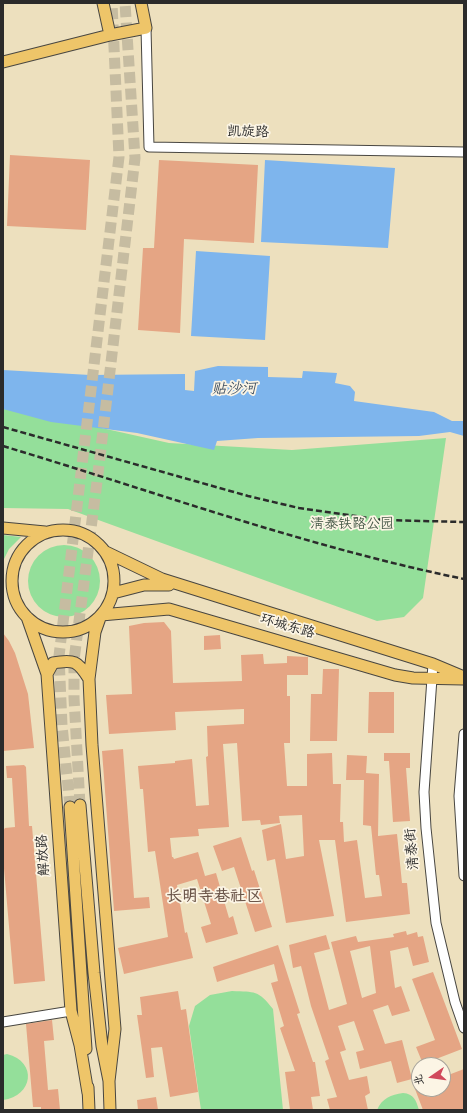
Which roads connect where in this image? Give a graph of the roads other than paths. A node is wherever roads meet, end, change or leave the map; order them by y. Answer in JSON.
{"nodes":[{"id":1,"x":103,"y":3,"type":"edge"},
{"id":2,"x":141,"y":3,"type":"edge"},
{"id":3,"x":146,"y":28,"type":"junction"},
{"id":4,"x":110,"y":35,"type":"junction"},
{"id":5,"x":3,"y":62,"type":"edge"},
{"id":6,"x":464,"y":152,"type":"edge"},
{"id":7,"x":8,"y":528,"type":"edge"},
{"id":8,"x":45,"y":532,"type":"junction"},
{"id":9,"x":106,"y":552,"type":"junction"},
{"id":10,"x":3,"y":578,"type":"edge"},
{"id":11,"x":190,"y":588,"type":"junction"},
{"id":12,"x":113,"y":593,"type":"junction"},
{"id":13,"x":17,"y":603,"type":"junction"},
{"id":14,"x":101,"y":615,"type":"junction"},
{"id":15,"x":27,"y":617,"type":"junction"},
{"id":16,"x":433,"y":664,"type":"junction"},
{"id":17,"x":46,"y":674,"type":"junction"},
{"id":18,"x":432,"y":678,"type":"junction"},
{"id":19,"x":464,"y":678,"type":"edge"},
{"id":20,"x":89,"y":679,"type":"junction"},
{"id":21,"x":464,"y":734,"type":"edge"},
{"id":22,"x":464,"y":876,"type":"edge"},
{"id":23,"x":71,"y":1011,"type":"junction"},
{"id":24,"x":3,"y":1022,"type":"edge"},
{"id":25,"x":464,"y":1028,"type":"edge"},
{"id":26,"x":109,"y":1081,"type":"junction"},
{"id":27,"x":88,"y":1093,"type":"junction"},
{"id":28,"x":89,"y":1110,"type":"edge"},
{"id":29,"x":110,"y":1110,"type":"edge"}],
"edges":[{"from":1,"to":4,"type":"main road"},
{"from":2,"to":3,"type":"main road"},
{"from":3,"to":4,"type":"main road"},
{"from":3,"to":6,"type":"street","name":"凯旋路"},
{"from":4,"to":5,"type":"main road"},
{"from":7,"to":8,"type":"main road"},
{"from":8,"to":9,"type":"main road"},
{"from":8,"to":13,"type":"main road"},
{"from":9,"to":11,"type":"main road"},
{"from":9,"to":12,"type":"main road"},
{"from":10,"to":13,"type":"main road"},
{"from":11,"to":12,"type":"main road"},
{"from":11,"to":16,"type":"main road","name":"环城东路"},
{"from":12,"to":14,"type":"main road"},
{"from":13,"to":15,"type":"main road"},
{"from":14,"to":15,"type":"main road"},
{"from":14,"to":18,"type":"main road","name":"环城东路"},
{"from":14,"to":20,"type":"main road","name":"解放路"},
{"from":15,"to":17,"type":"main road","name":"解放路"},
{"from":16,"to":18,"type":"street","name":"清泰街"},
{"from":16,"to":19,"type":"main road","name":"环城东路"},
{"from":17,"to":20,"type":"main road"},
{"from":17,"to":23,"type":"main road","name":"解放路"},
{"from":18,"to":19,"type":"main road","name":"环城东路"},
{"from":18,"to":25,"type":"street","name":"清泰街"},
{"from":20,"to":26,"type":"main road","name":"解放路"},
{"from":21,"to":22,"type":"street"},
{"from":23,"to":24,"type":"street"},
{"from":23,"to":27,"type":"main road","name":"解放路"},
{"from":26,"to":27,"type":"main road","name":"解放路"},
{"from":26,"to":29,"type":"main road","name":"解放路"},
{"from":27,"to":28,"type":"main road","name":"解放路"}]}
